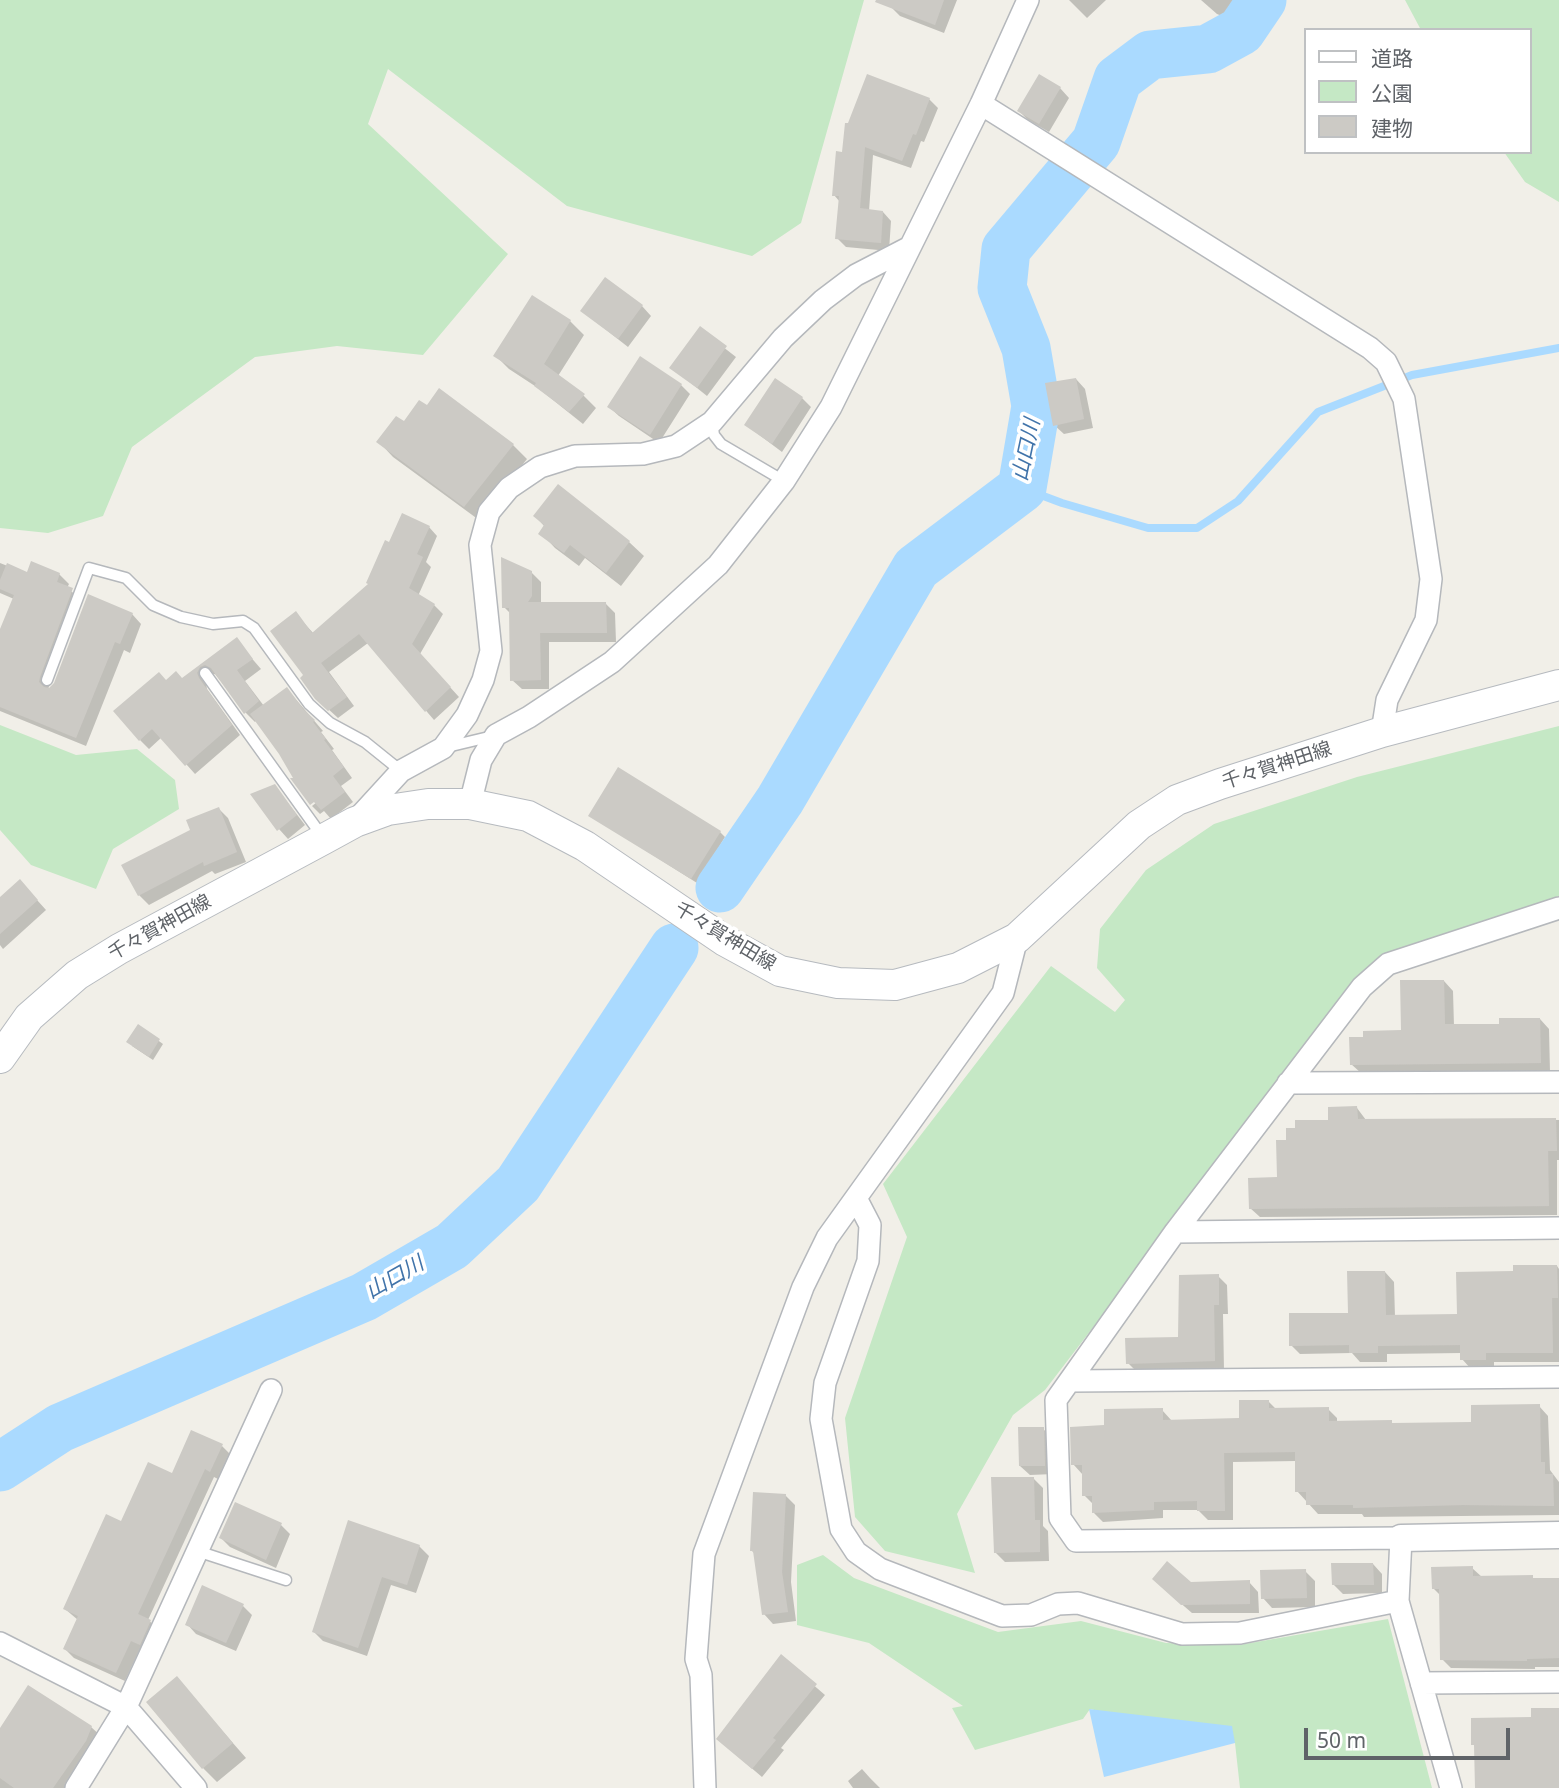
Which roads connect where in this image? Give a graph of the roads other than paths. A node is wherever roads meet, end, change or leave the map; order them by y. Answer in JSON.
{"nodes":[{"id":1,"x":1028,"y":0,"type":"edge"},
{"id":2,"x":981,"y":104,"type":"junction"},
{"id":3,"x":910,"y":247,"type":"junction"},
{"id":4,"x":712,"y":422,"type":"junction"},
{"id":5,"x":784,"y":481,"type":"junction"},
{"id":6,"x":205,"y":673,"type":"dead end"},
{"id":7,"x":47,"y":680,"type":"dead end"},
{"id":8,"x":1559,"y":685,"type":"edge"},
{"id":9,"x":1382,"y":732,"type":"junction"},
{"id":10,"x":496,"y":736,"type":"junction"},
{"id":11,"x":443,"y":748,"type":"junction"},
{"id":12,"x":401,"y":771,"type":"junction"},
{"id":13,"x":470,"y":804,"type":"junction"},
{"id":14,"x":355,"y":822,"type":"junction"},
{"id":15,"x":324,"y":839,"type":"junction"},
{"id":16,"x":1559,"y":908,"type":"edge"},
{"id":17,"x":1017,"y":938,"type":"junction"},
{"id":18,"x":0,"y":1058,"type":"edge"},
{"id":19,"x":1559,"y":1082,"type":"edge"},
{"id":20,"x":1288,"y":1083,"type":"junction"},
{"id":21,"x":856,"y":1198,"type":"junction"},
{"id":22,"x":1559,"y":1228,"type":"edge"},
{"id":23,"x":1175,"y":1233,"type":"junction"},
{"id":24,"x":1559,"y":1377,"type":"edge"},
{"id":25,"x":1070,"y":1381,"type":"junction"},
{"id":26,"x":271,"y":1390,"type":"dead end"},
{"id":27,"x":1559,"y":1535,"type":"edge"},
{"id":28,"x":1401,"y":1538,"type":"junction"},
{"id":29,"x":197,"y":1551,"type":"junction"},
{"id":30,"x":286,"y":1580,"type":"dead end"},
{"id":31,"x":1398,"y":1601,"type":"junction"},
{"id":32,"x":0,"y":1643,"type":"edge"},
{"id":33,"x":1559,"y":1682,"type":"edge"},
{"id":34,"x":1421,"y":1683,"type":"junction"},
{"id":35,"x":126,"y":1707,"type":"junction"},
{"id":36,"x":76,"y":1788,"type":"edge"},
{"id":37,"x":196,"y":1788,"type":"edge"},
{"id":38,"x":705,"y":1788,"type":"edge"},
{"id":39,"x":1451,"y":1788,"type":"edge"}],
"edges":[{"from":1,"to":2,"type":"street"},
{"from":2,"to":3,"type":"street"},
{"from":2,"to":9,"type":"street"},
{"from":3,"to":4,"type":"street"},
{"from":3,"to":5,"type":"street"},
{"from":4,"to":5,"type":"lane"},
{"from":4,"to":11,"type":"street"},
{"from":5,"to":10,"type":"street"},
{"from":6,"to":15,"type":"lane"},
{"from":7,"to":12,"type":"lane"},
{"from":8,"to":9,"type":"main road","name":"千々賀神田線"},
{"from":9,"to":17,"type":"main road","name":"千々賀神田線"},
{"from":10,"to":11,"type":"lane"},
{"from":10,"to":13,"type":"street"},
{"from":11,"to":12,"type":"street"},
{"from":12,"to":14,"type":"street"},
{"from":13,"to":14,"type":"main road","name":"千々賀神田線"},
{"from":13,"to":17,"type":"main road","name":"千々賀神田線"},
{"from":14,"to":15,"type":"main road","name":"千々賀神田線"},
{"from":15,"to":18,"type":"main road","name":"千々賀神田線"},
{"from":16,"to":20,"type":"street"},
{"from":17,"to":21,"type":"street"},
{"from":19,"to":20,"type":"street"},
{"from":20,"to":23,"type":"street"},
{"from":21,"to":31,"type":"street"},
{"from":21,"to":38,"type":"street"},
{"from":22,"to":23,"type":"street"},
{"from":23,"to":25,"type":"street"},
{"from":24,"to":25,"type":"street"},
{"from":25,"to":28,"type":"street"},
{"from":26,"to":29,"type":"street"},
{"from":27,"to":28,"type":"street"},
{"from":28,"to":31,"type":"street"},
{"from":29,"to":30,"type":"lane"},
{"from":29,"to":35,"type":"street"},
{"from":31,"to":34,"type":"street"},
{"from":32,"to":35,"type":"street"},
{"from":33,"to":34,"type":"street"},
{"from":34,"to":39,"type":"street"},
{"from":35,"to":36,"type":"street"},
{"from":35,"to":37,"type":"street"}]}
